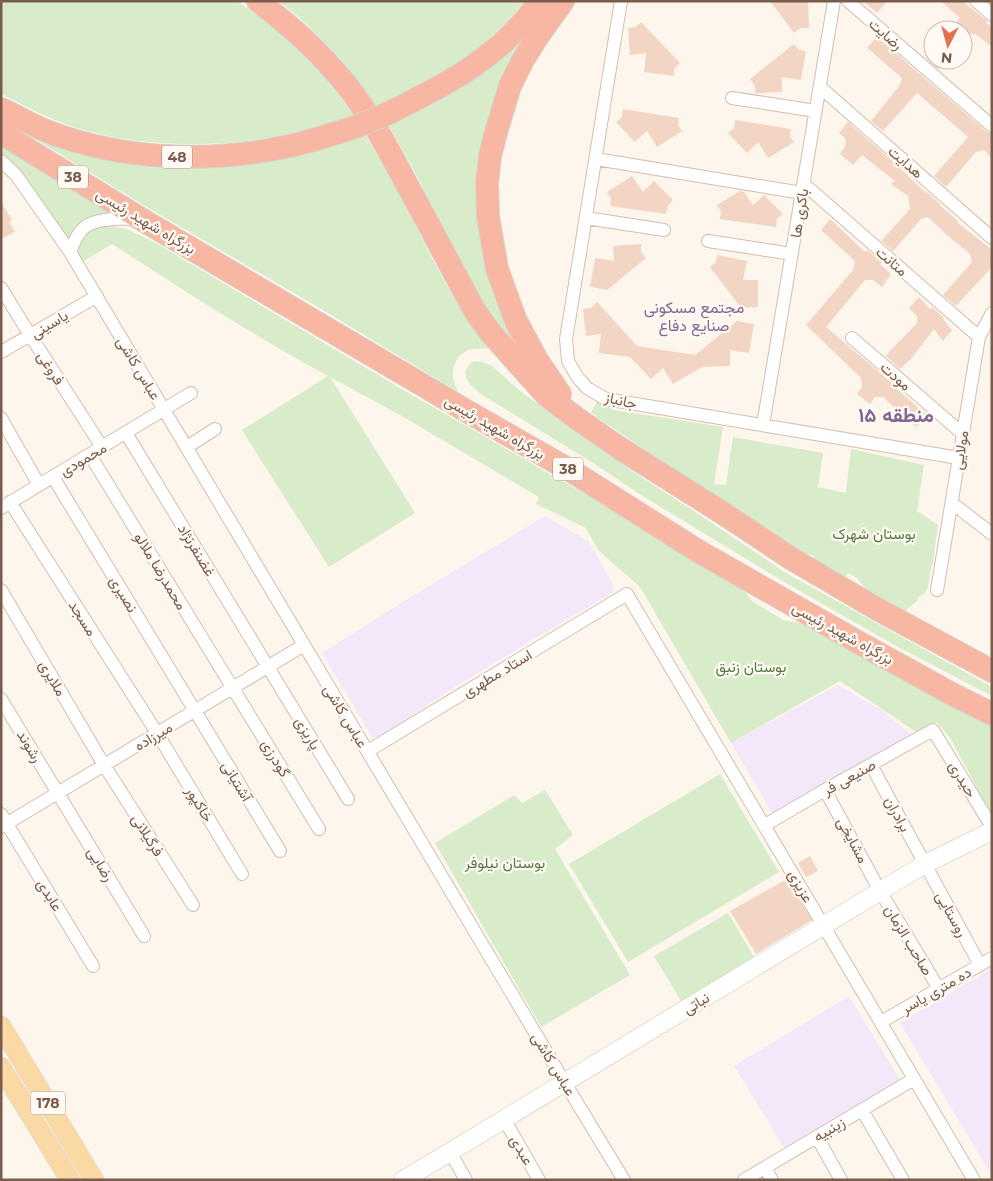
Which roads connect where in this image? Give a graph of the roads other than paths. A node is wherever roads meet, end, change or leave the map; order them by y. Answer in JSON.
{"nodes":[{"id":1,"x":258,"y":1,"type":"edge"},
{"id":2,"x":541,"y":1,"type":"edge"},
{"id":3,"x":564,"y":1,"type":"edge"},
{"id":4,"x":621,"y":1,"type":"edge"},
{"id":5,"x":834,"y":1,"type":"edge"},
{"id":6,"x":848,"y":1,"type":"edge"},
{"id":7,"x":976,"y":1,"type":"edge"},
{"id":8,"x":992,"y":15,"type":"edge"},
{"id":9,"x":820,"y":87,"type":"junction"},
{"id":10,"x":732,"y":98,"type":"dead end"},
{"id":11,"x":1,"y":108,"type":"edge"},
{"id":12,"x":816,"y":111,"type":"junction"},
{"id":13,"x":992,"y":126,"type":"edge"},
{"id":14,"x":1,"y":133,"type":"edge"},
{"id":15,"x":596,"y":159,"type":"junction"},
{"id":16,"x":1,"y":161,"type":"edge"},
{"id":17,"x":803,"y":189,"type":"junction"},
{"id":18,"x":586,"y":218,"type":"junction"},
{"id":19,"x":146,"y":222,"type":"junction"},
{"id":20,"x":664,"y":230,"type":"dead end"},
{"id":21,"x":992,"y":238,"type":"edge"},
{"id":22,"x":708,"y":242,"type":"dead end"},
{"id":23,"x":70,"y":252,"type":"junction"},
{"id":24,"x":792,"y":254,"type":"junction"},
{"id":25,"x":1,"y":288,"type":"edge"},
{"id":26,"x":97,"y":296,"type":"junction"},
{"id":27,"x":992,"y":312,"type":"edge"},
{"id":28,"x":30,"y":336,"type":"junction"},
{"id":29,"x":852,"y":338,"type":"dead end"},
{"id":30,"x":980,"y":338,"type":"junction"},
{"id":31,"x":1,"y":352,"type":"edge"},
{"id":32,"x":191,"y":393,"type":"dead end"},
{"id":33,"x":164,"y":410,"type":"junction"},
{"id":34,"x":575,"y":417,"type":"junction"},
{"id":35,"x":1,"y":418,"type":"edge"},
{"id":36,"x":763,"y":425,"type":"junction"},
{"id":37,"x":215,"y":429,"type":"dead end"},
{"id":38,"x":126,"y":433,"type":"junction"},
{"id":39,"x":963,"y":434,"type":"junction"},
{"id":40,"x":102,"y":447,"type":"junction"},
{"id":41,"x":186,"y":447,"type":"junction"},
{"id":42,"x":90,"y":455,"type":"junction"},
{"id":43,"x":959,"y":458,"type":"junction"},
{"id":44,"x":53,"y":477,"type":"junction"},
{"id":45,"x":39,"y":485,"type":"junction"},
{"id":46,"x":952,"y":503,"type":"junction"},
{"id":47,"x":6,"y":505,"type":"edge"},
{"id":48,"x":992,"y":534,"type":"edge"},
{"id":49,"x":1,"y":590,"type":"edge"},
{"id":50,"x":937,"y":590,"type":"dead end"},
{"id":51,"x":627,"y":594,"type":"joint"},
{"id":52,"x":304,"y":645,"type":"junction"},
{"id":53,"x":269,"y":666,"type":"junction"},
{"id":54,"x":992,"y":670,"type":"edge"},
{"id":55,"x":233,"y":688,"type":"junction"},
{"id":56,"x":1,"y":699,"type":"edge"},
{"id":57,"x":194,"y":711,"type":"junction"},
{"id":58,"x":992,"y":714,"type":"edge"},
{"id":59,"x":933,"y":730,"type":"joint"},
{"id":60,"x":157,"y":733,"type":"junction"},
{"id":61,"x":368,"y":751,"type":"junction"},
{"id":62,"x":104,"y":765,"type":"junction"},
{"id":63,"x":871,"y":765,"type":"junction"},
{"id":64,"x":826,"y":790,"type":"junction"},
{"id":65,"x":58,"y":793,"type":"junction"},
{"id":66,"x":348,"y":798,"type":"dead end"},
{"id":67,"x":3,"y":821,"type":"edge"},
{"id":68,"x":766,"y":825,"type":"junction"},
{"id":69,"x":319,"y":829,"type":"dead end"},
{"id":70,"x":992,"y":829,"type":"edge"},
{"id":71,"x":280,"y":851,"type":"dead end"},
{"id":72,"x":925,"y":864,"type":"junction"},
{"id":73,"x":242,"y":874,"type":"dead end"},
{"id":74,"x":880,"y":891,"type":"junction"},
{"id":75,"x":193,"y":905,"type":"dead end"},
{"id":76,"x":824,"y":926,"type":"junction"},
{"id":77,"x":144,"y":936,"type":"dead end"},
{"id":78,"x":992,"y":958,"type":"edge"},
{"id":79,"x":980,"y":965,"type":"junction"},
{"id":80,"x":93,"y":966,"type":"dead end"},
{"id":81,"x":939,"y":989,"type":"junction"},
{"id":82,"x":881,"y":1022,"type":"junction"},
{"id":83,"x":1,"y":1026,"type":"edge"},
{"id":84,"x":1,"y":1067,"type":"edge"},
{"id":85,"x":914,"y":1079,"type":"junction"},
{"id":86,"x":565,"y":1083,"type":"junction"},
{"id":87,"x":862,"y":1110,"type":"junction"},
{"id":88,"x":504,"y":1119,"type":"junction"},
{"id":89,"x":816,"y":1137,"type":"junction"},
{"id":90,"x":450,"y":1152,"type":"junction"},
{"id":91,"x":765,"y":1168,"type":"junction"},
{"id":92,"x":70,"y":1180,"type":"edge"},
{"id":93,"x":94,"y":1180,"type":"edge"},
{"id":94,"x":403,"y":1180,"type":"edge"},
{"id":95,"x":466,"y":1180,"type":"edge"},
{"id":96,"x":539,"y":1180,"type":"edge"},
{"id":97,"x":624,"y":1180,"type":"edge"},
{"id":98,"x":744,"y":1180,"type":"edge"},
{"id":99,"x":772,"y":1180,"type":"edge"},
{"id":100,"x":841,"y":1180,"type":"edge"},
{"id":101,"x":903,"y":1180,"type":"edge"},
{"id":102,"x":974,"y":1180,"type":"edge"}],
"edges":[{"from":1,"to":34,"type":"highway"},
{"from":2,"to":11,"type":"highway","number":"48","bridge":true},
{"from":3,"to":34,"type":"highway"},
{"from":4,"to":15,"type":"street","name":"جانباز"},
{"from":5,"to":9,"type":"street","name":"باکری ها"},
{"from":6,"to":13,"type":"street","name":"رضایت"},
{"from":7,"to":8,"type":"street"},
{"from":9,"to":12,"type":"street","name":"باکری ها"},
{"from":9,"to":21,"type":"street","name":"هدایت"},
{"from":10,"to":12,"type":"street"},
{"from":12,"to":17,"type":"street","name":"باکری ها"},
{"from":14,"to":19,"type":"highway","name":"بزرگراه شهید رئیسی","number":"38"},
{"from":15,"to":17,"type":"street"},
{"from":15,"to":18,"type":"street","name":"جانباز"},
{"from":16,"to":23,"type":"street","name":"عباس کاشی"},
{"from":17,"to":24,"type":"street","name":"باکری ها"},
{"from":17,"to":30,"type":"street","name":"متانت"},
{"from":18,"to":20,"type":"street"},
{"from":18,"to":36,"type":"street","name":"جانباز"},
{"from":19,"to":23,"type":"street"},
{"from":19,"to":58,"type":"highway","name":"بزرگراه شهید رئیسی","number":"38"},
{"from":22,"to":24,"type":"street"},
{"from":23,"to":26,"type":"street","name":"عباس کاشی"},
{"from":24,"to":36,"type":"street","name":"باکری ها"},
{"from":25,"to":28,"type":"street","name":"فروغی"},
{"from":26,"to":28,"type":"street","name":"یاسینی"},
{"from":26,"to":33,"type":"street","name":"عباس کاشی"},
{"from":27,"to":30,"type":"street","name":"مولايی"},
{"from":28,"to":31,"type":"street","name":"یاسینی"},
{"from":28,"to":40,"type":"street","name":"فروغی"},
{"from":29,"to":39,"type":"street","name":"مودت"},
{"from":30,"to":39,"type":"street","name":"مولايی"},
{"from":32,"to":33,"type":"street","name":"محمودی"},
{"from":33,"to":38,"type":"street","name":"محمودی"},
{"from":33,"to":41,"type":"street","name":"عباس کاشی"},
{"from":34,"to":54,"type":"highway"},
{"from":35,"to":45,"type":"street"},
{"from":36,"to":43,"type":"street","name":"جانباز"},
{"from":37,"to":41,"type":"street"},
{"from":38,"to":40,"type":"street","name":"محمودی"},
{"from":38,"to":53,"type":"street","name":"غضنفرنژاد"},
{"from":39,"to":43,"type":"street","name":"مولايی"},
{"from":40,"to":42,"type":"street","name":"محمودی"},
{"from":41,"to":52,"type":"street","name":"عباس کاشی"},
{"from":42,"to":44,"type":"street","name":"محمودی"},
{"from":42,"to":55,"type":"street","name":"محمدرضا ملالو"},
{"from":43,"to":46,"type":"street","name":"مولايی"},
{"from":44,"to":45,"type":"street","name":"محمودی"},
{"from":44,"to":57,"type":"street","name":"نصیری"},
{"from":45,"to":47,"type":"street","name":"محمودی"},
{"from":46,"to":48,"type":"street"},
{"from":46,"to":50,"type":"street","name":"مولايی"},
{"from":47,"to":60,"type":"street","name":"مسجد"},
{"from":49,"to":62,"type":"street","name":"ملایری"},
{"from":51,"to":61,"type":"street","name":"استاد مطهری"},
{"from":51,"to":68,"type":"street","name":"عزیزی"},
{"from":52,"to":53,"type":"street","name":"میرزاده"},
{"from":52,"to":61,"type":"street","name":"عباس کاشی"},
{"from":53,"to":55,"type":"street","name":"میرزاده"},
{"from":53,"to":66,"type":"street","name":"پاریزی"},
{"from":55,"to":57,"type":"street","name":"میرزاده"},
{"from":55,"to":69,"type":"street","name":"گودرزی"},
{"from":56,"to":65,"type":"street","name":"رشوند"},
{"from":57,"to":60,"type":"street","name":"میرزاده"},
{"from":57,"to":71,"type":"street","name":"آشتیانی"},
{"from":59,"to":63,"type":"street","name":"صنیعی فر"},
{"from":59,"to":70,"type":"street","name":"حیدری"},
{"from":60,"to":62,"type":"street","name":"میرزاده"},
{"from":60,"to":73,"type":"street","name":"خاکپور"},
{"from":61,"to":86,"type":"street","name":"عباس کاشی"},
{"from":62,"to":65,"type":"street","name":"میرزاده"},
{"from":62,"to":75,"type":"street","name":"فرگیلانی"},
{"from":63,"to":64,"type":"street","name":"صنیعی فر"},
{"from":63,"to":72,"type":"street","name":"برادران"},
{"from":64,"to":68,"type":"street","name":"صنیعی فر"},
{"from":64,"to":74,"type":"street","name":"مشایخی"},
{"from":65,"to":67,"type":"street","name":"میرزاده"},
{"from":65,"to":77,"type":"street","name":"رضایی"},
{"from":67,"to":80,"type":"street","name":"عابدی"},
{"from":68,"to":76,"type":"street","name":"عزیزی"},
{"from":70,"to":72,"type":"main road","name":"نباتی"},
{"from":72,"to":74,"type":"main road","name":"نباتی"},
{"from":72,"to":79,"type":"street","name":"روستایی"},
{"from":74,"to":76,"type":"main road","name":"نباتی"},
{"from":74,"to":81,"type":"street","name":"صاحب الزمان"},
{"from":76,"to":82,"type":"street","name":"عزیزی"},
{"from":76,"to":86,"type":"main road","name":"نباتی"},
{"from":78,"to":79,"type":"street","name":"ده متری یاسر"},
{"from":79,"to":81,"type":"street","name":"ده متری یاسر"},
{"from":81,"to":82,"type":"street","name":"ده متری یاسر"},
{"from":82,"to":85,"type":"street","name":"عزیزی"},
{"from":83,"to":93,"type":"main road","number":"178"},
{"from":84,"to":92,"type":"main road","number":"178"},
{"from":85,"to":87,"type":"street","name":"زینبیه"},
{"from":85,"to":102,"type":"street","name":"عزیزی"},
{"from":86,"to":88,"type":"main road","name":"نباتی"},
{"from":86,"to":97,"type":"street","name":"عباس کاشی"},
{"from":87,"to":89,"type":"street","name":"زینبیه"},
{"from":87,"to":101,"type":"street"},
{"from":88,"to":90,"type":"main road","name":"نباتی"},
{"from":88,"to":96,"type":"street","name":"عبدی"},
{"from":89,"to":91,"type":"street","name":"زینبیه"},
{"from":89,"to":100,"type":"street"},
{"from":90,"to":94,"type":"main road","name":"نباتی"},
{"from":90,"to":95,"type":"street"},
{"from":91,"to":98,"type":"street","name":"زینبیه"},
{"from":91,"to":99,"type":"street"}]}
